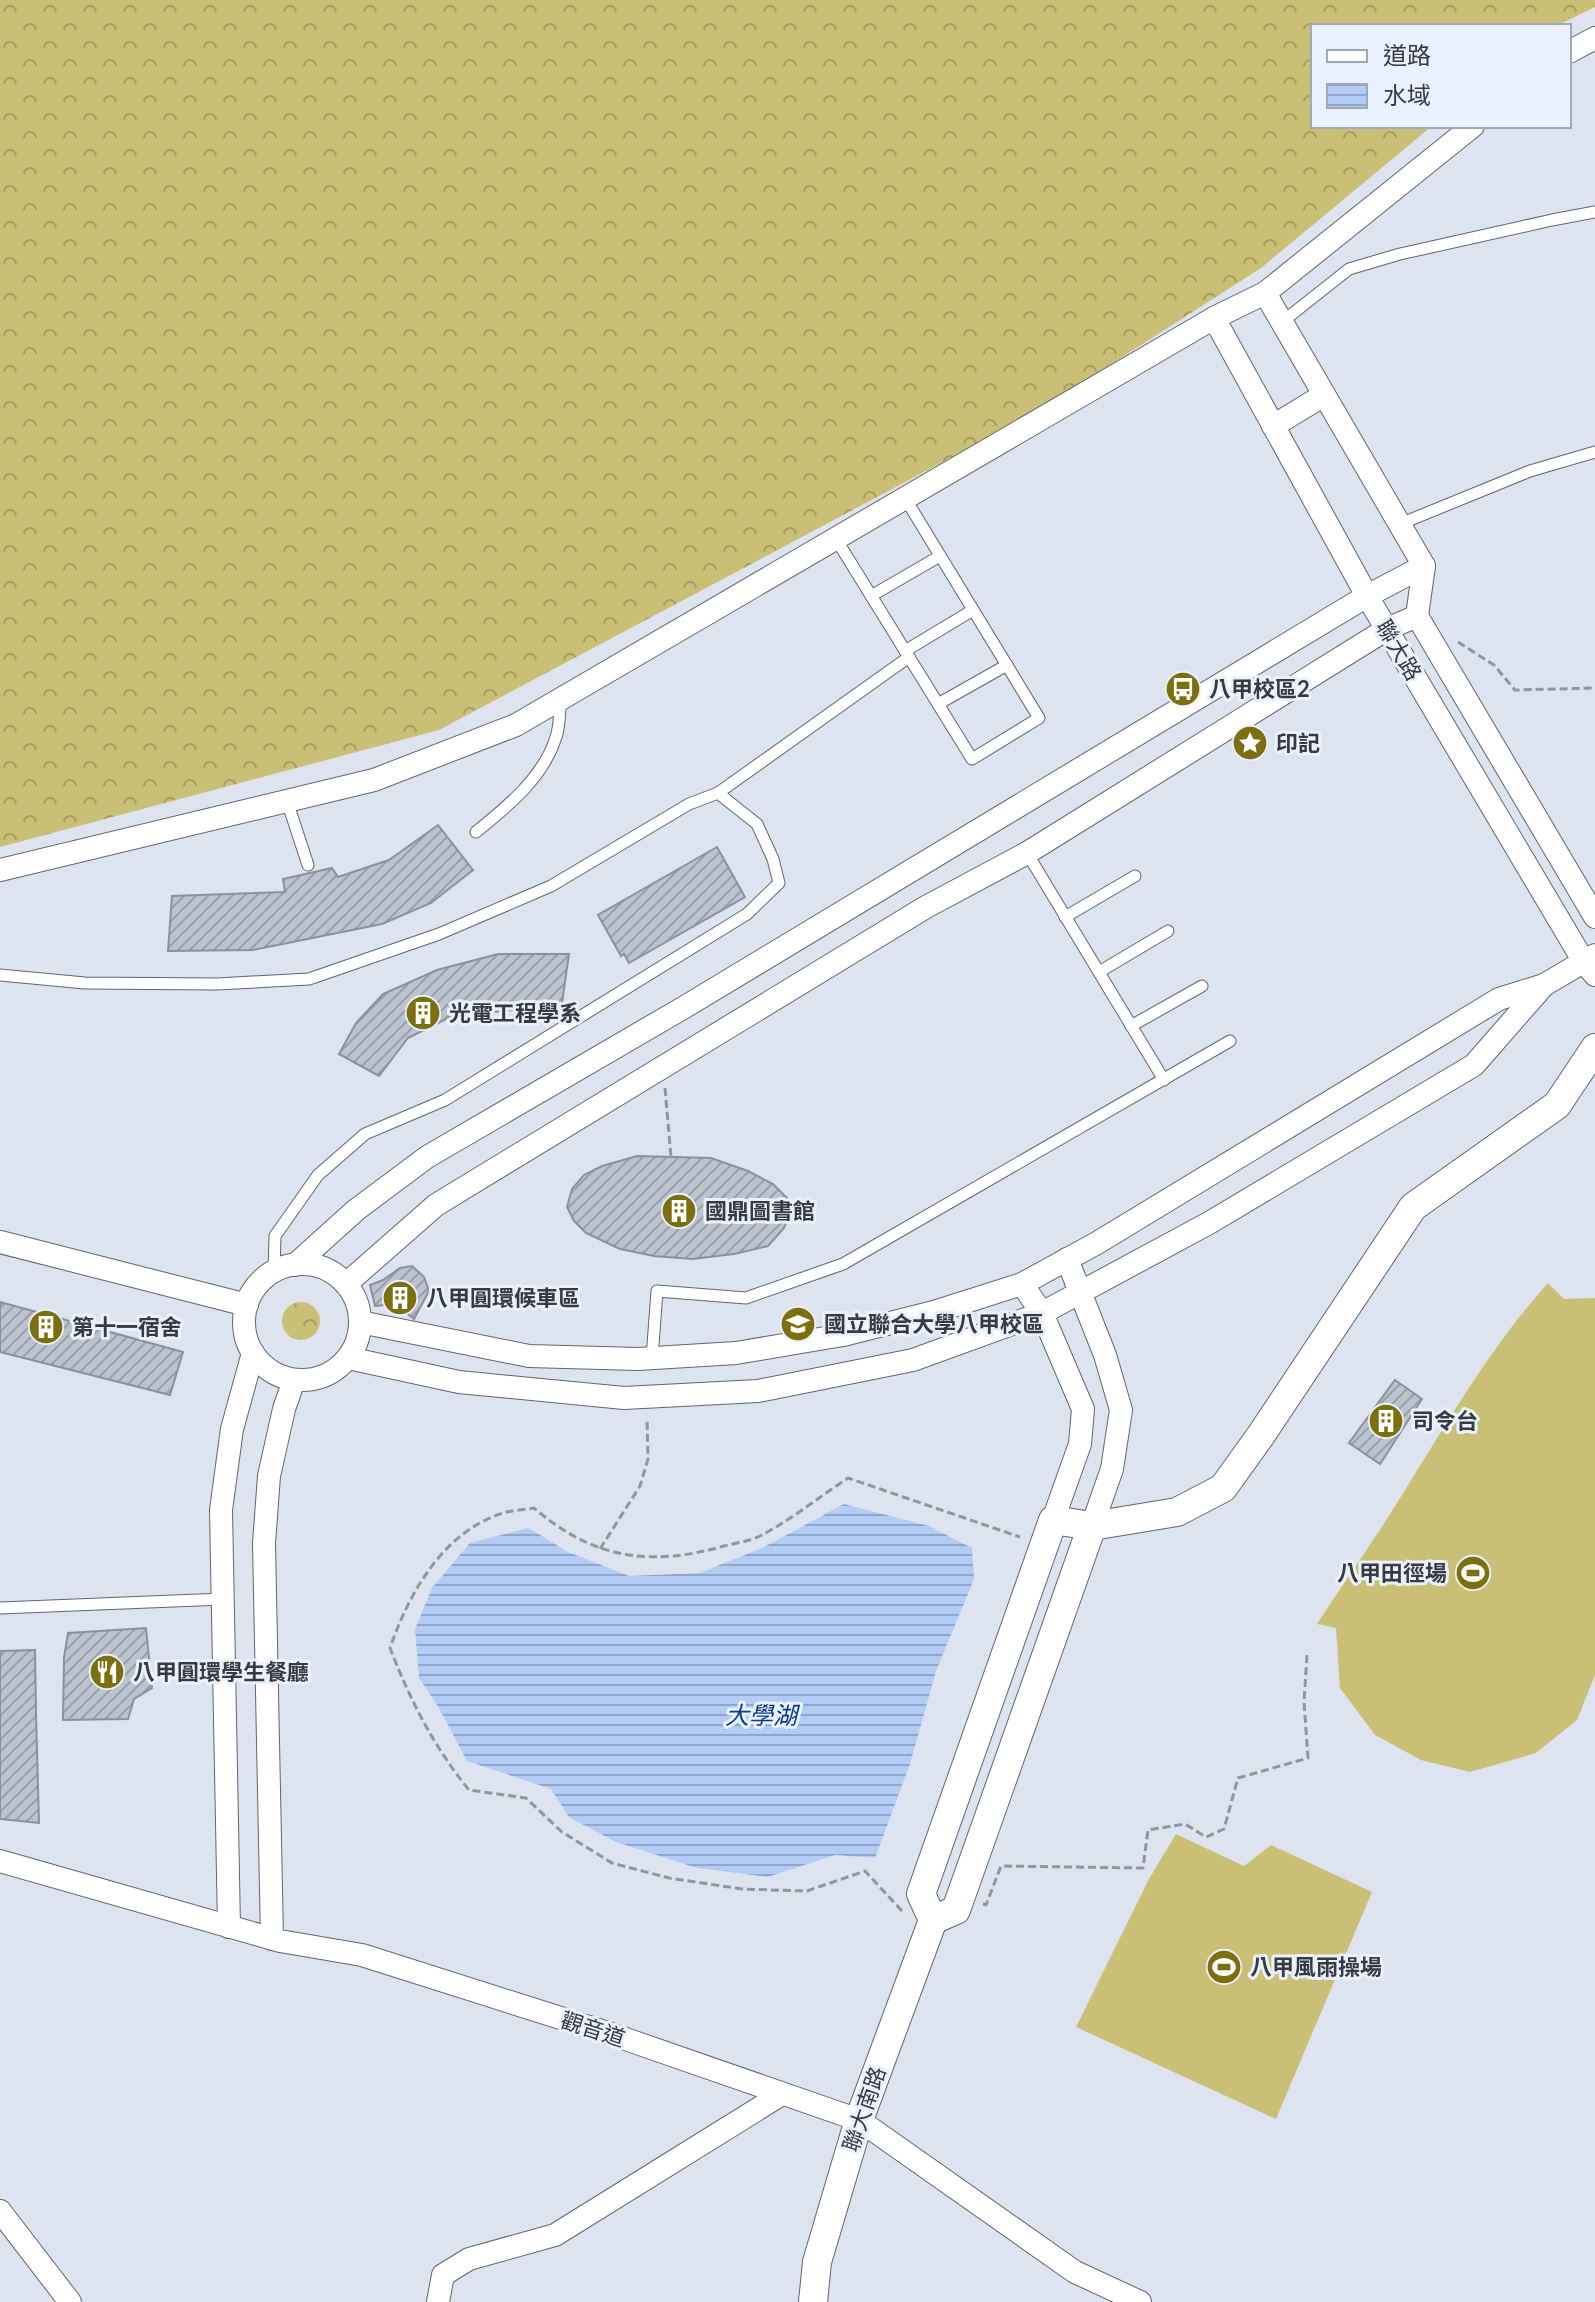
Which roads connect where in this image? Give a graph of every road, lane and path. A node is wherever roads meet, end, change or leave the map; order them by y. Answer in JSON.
{"nodes":[{"id":1,"x":1595,"y":38,"type":"edge"},
{"id":2,"x":1571,"y":51,"type":"edge"},
{"id":3,"x":1471,"y":128,"type":"edge"},
{"id":4,"x":1595,"y":212,"type":"edge"},
{"id":5,"x":1265,"y":293,"type":"junction"},
{"id":6,"x":1214,"y":318,"type":"junction"},
{"id":7,"x":1282,"y":322,"type":"junction"},
{"id":8,"x":1324,"y":395,"type":"junction"},
{"id":9,"x":1273,"y":426,"type":"junction"},
{"id":10,"x":1595,"y":452,"type":"edge"},
{"id":11,"x":905,"y":498,"type":"junction"},
{"id":12,"x":1400,"y":524,"type":"junction"},
{"id":13,"x":836,"y":539,"type":"junction"},
{"id":14,"x":940,"y":556,"type":"junction"},
{"id":15,"x":1424,"y":566,"type":"junction"},
{"id":16,"x":871,"y":596,"type":"junction"},
{"id":17,"x":1367,"y":596,"type":"junction"},
{"id":18,"x":973,"y":610,"type":"junction"},
{"id":19,"x":1417,"y":616,"type":"junction"},
{"id":20,"x":1387,"y":629,"type":"junction"},
{"id":21,"x":1456,"y":640,"type":"dead end"},
{"id":22,"x":907,"y":654,"type":"junction"},
{"id":23,"x":1007,"y":665,"type":"junction"},
{"id":24,"x":1595,"y":688,"type":"edge"},
{"id":25,"x":561,"y":699,"type":"junction"},
{"id":26,"x":938,"y":704,"type":"junction"},
{"id":27,"x":718,"y":793,"type":"junction"},
{"id":28,"x":287,"y":801,"type":"junction"},
{"id":29,"x":476,"y":832,"type":"dead end"},
{"id":30,"x":1027,"y":853,"type":"junction"},
{"id":31,"x":308,"y":865,"type":"dead end"},
{"id":32,"x":0,"y":870,"type":"edge"},
{"id":33,"x":1135,"y":876,"type":"dead end"},
{"id":34,"x":1065,"y":917,"type":"junction"},
{"id":35,"x":1595,"y":917,"type":"edge"},
{"id":36,"x":1168,"y":931,"type":"dead end"},
{"id":37,"x":1591,"y":964,"type":"edge"},
{"id":38,"x":1099,"y":972,"type":"junction"},
{"id":39,"x":0,"y":975,"type":"edge"},
{"id":40,"x":1544,"y":985,"type":"junction"},
{"id":41,"x":1202,"y":986,"type":"dead end"},
{"id":42,"x":1131,"y":1026,"type":"junction"},
{"id":43,"x":1230,"y":1041,"type":"dead end"},
{"id":44,"x":1594,"y":1054,"type":"edge"},
{"id":45,"x":1164,"y":1080,"type":"junction"},
{"id":46,"x":0,"y":1242,"type":"edge"},
{"id":47,"x":1067,"y":1259,"type":"junction"},
{"id":48,"x":285,"y":1268,"type":"junction"},
{"id":49,"x":346,"y":1284,"type":"junction"},
{"id":50,"x":1022,"y":1284,"type":"junction"},
{"id":51,"x":1082,"y":1292,"type":"junction"},
{"id":52,"x":247,"y":1305,"type":"junction"},
{"id":53,"x":1042,"y":1313,"type":"junction"},
{"id":54,"x":360,"y":1322,"type":"junction"},
{"id":55,"x":253,"y":1353,"type":"junction"},
{"id":56,"x":348,"y":1358,"type":"junction"},
{"id":57,"x":652,"y":1358,"type":"junction"},
{"id":58,"x":294,"y":1380,"type":"junction"},
{"id":59,"x":647,"y":1397,"type":"junction"},
{"id":60,"x":1092,"y":1526,"type":"junction"},
{"id":61,"x":1048,"y":1533,"type":"junction"},
{"id":62,"x":600,"y":1549,"type":"junction"},
{"id":63,"x":223,"y":1599,"type":"junction"},
{"id":64,"x":0,"y":1608,"type":"edge"},
{"id":65,"x":1307,"y":1655,"type":"dead end"},
{"id":66,"x":0,"y":1861,"type":"edge"},
{"id":67,"x":960,"y":1897,"type":"junction"},
{"id":68,"x":229,"y":1927,"type":"junction"},
{"id":69,"x":930,"y":1929,"type":"junction"},
{"id":70,"x":272,"y":1939,"type":"junction"},
{"id":71,"x":782,"y":2094,"type":"junction"},
{"id":72,"x":859,"y":2120,"type":"junction"},
{"id":73,"x":0,"y":2211,"type":"edge"},
{"id":74,"x":70,"y":2302,"type":"edge"},
{"id":75,"x":438,"y":2302,"type":"edge"},
{"id":76,"x":813,"y":2302,"type":"edge"},
{"id":77,"x":1140,"y":2302,"type":"edge"}],
"edges":[{"from":1,"to":2,"type":"street"},
{"from":3,"to":5,"type":"street"},
{"from":4,"to":7,"type":"lane"},
{"from":5,"to":6,"type":"street"},
{"from":5,"to":7,"type":"street"},
{"from":6,"to":9,"type":"street","name":"聯大路"},
{"from":6,"to":11,"type":"street"},
{"from":7,"to":8,"type":"street"},
{"from":8,"to":9,"type":"street"},
{"from":8,"to":12,"type":"street"},
{"from":9,"to":17,"type":"street","name":"聯大路"},
{"from":10,"to":12,"type":"lane"},
{"from":11,"to":13,"type":"street"},
{"from":11,"to":14,"type":"lane"},
{"from":12,"to":15,"type":"street"},
{"from":13,"to":16,"type":"lane"},
{"from":13,"to":25,"type":"street"},
{"from":14,"to":16,"type":"lane"},
{"from":14,"to":18,"type":"lane"},
{"from":15,"to":17,"type":"street"},
{"from":15,"to":19,"type":"street","name":"聯大路"},
{"from":16,"to":22,"type":"lane"},
{"from":17,"to":20,"type":"street","name":"聯大路"},
{"from":17,"to":48,"type":"street"},
{"from":18,"to":22,"type":"lane"},
{"from":18,"to":23,"type":"lane"},
{"from":19,"to":20,"type":"street"},
{"from":19,"to":35,"type":"street","name":"聯大路"},
{"from":20,"to":30,"type":"street"},
{"from":20,"to":37,"type":"street","name":"聯大路"},
{"from":21,"to":24,"type":"path"},
{"from":22,"to":26,"type":"lane"},
{"from":22,"to":27,"type":"lane"},
{"from":23,"to":26,"type":"lane"},
{"from":23,"to":26,"type":"lane"},
{"from":25,"to":28,"type":"street"},
{"from":25,"to":29,"type":"lane"},
{"from":27,"to":39,"type":"lane"},
{"from":27,"to":48,"type":"lane"},
{"from":28,"to":31,"type":"lane"},
{"from":28,"to":32,"type":"street"},
{"from":30,"to":34,"type":"lane"},
{"from":30,"to":49,"type":"street"},
{"from":33,"to":34,"type":"lane"},
{"from":34,"to":38,"type":"lane"},
{"from":36,"to":38,"type":"lane"},
{"from":37,"to":40,"type":"street"},
{"from":38,"to":42,"type":"lane"},
{"from":40,"to":47,"type":"street"},
{"from":40,"to":51,"type":"street"},
{"from":41,"to":42,"type":"lane"},
{"from":42,"to":45,"type":"lane"},
{"from":43,"to":45,"type":"lane"},
{"from":44,"to":60,"type":"street"},
{"from":45,"to":57,"type":"lane"},
{"from":46,"to":52,"type":"street"},
{"from":47,"to":50,"type":"street"},
{"from":47,"to":51,"type":"street"},
{"from":48,"to":49,"type":"street"},
{"from":48,"to":52,"type":"street"},
{"from":49,"to":54,"type":"street"},
{"from":50,"to":53,"type":"street"},
{"from":50,"to":57,"type":"street"},
{"from":51,"to":53,"type":"street"},
{"from":51,"to":60,"type":"street"},
{"from":52,"to":55,"type":"street"},
{"from":53,"to":59,"type":"street"},
{"from":53,"to":61,"type":"street"},
{"from":54,"to":56,"type":"street"},
{"from":54,"to":57,"type":"street"},
{"from":55,"to":58,"type":"street"},
{"from":55,"to":63,"type":"street"},
{"from":56,"to":58,"type":"street"},
{"from":56,"to":59,"type":"street"},
{"from":58,"to":70,"type":"street"},
{"from":59,"to":62,"type":"path"},
{"from":60,"to":61,"type":"street"},
{"from":60,"to":67,"type":"street"},
{"from":61,"to":62,"type":"path"},
{"from":61,"to":69,"type":"street"},
{"from":62,"to":69,"type":"path"},
{"from":63,"to":64,"type":"lane"},
{"from":63,"to":68,"type":"street"},
{"from":65,"to":67,"type":"path"},
{"from":66,"to":68,"type":"street","name":"觀音道"},
{"from":67,"to":69,"type":"street"},
{"from":68,"to":70,"type":"street","name":"觀音道"},
{"from":69,"to":72,"type":"street","name":"聯大南路"},
{"from":70,"to":71,"type":"street","name":"觀音道"},
{"from":71,"to":72,"type":"street","name":"觀音道"},
{"from":71,"to":75,"type":"street"},
{"from":72,"to":76,"type":"street","name":"聯大南路"},
{"from":72,"to":77,"type":"street","name":"觀音道"},
{"from":73,"to":74,"type":"street"}]}
